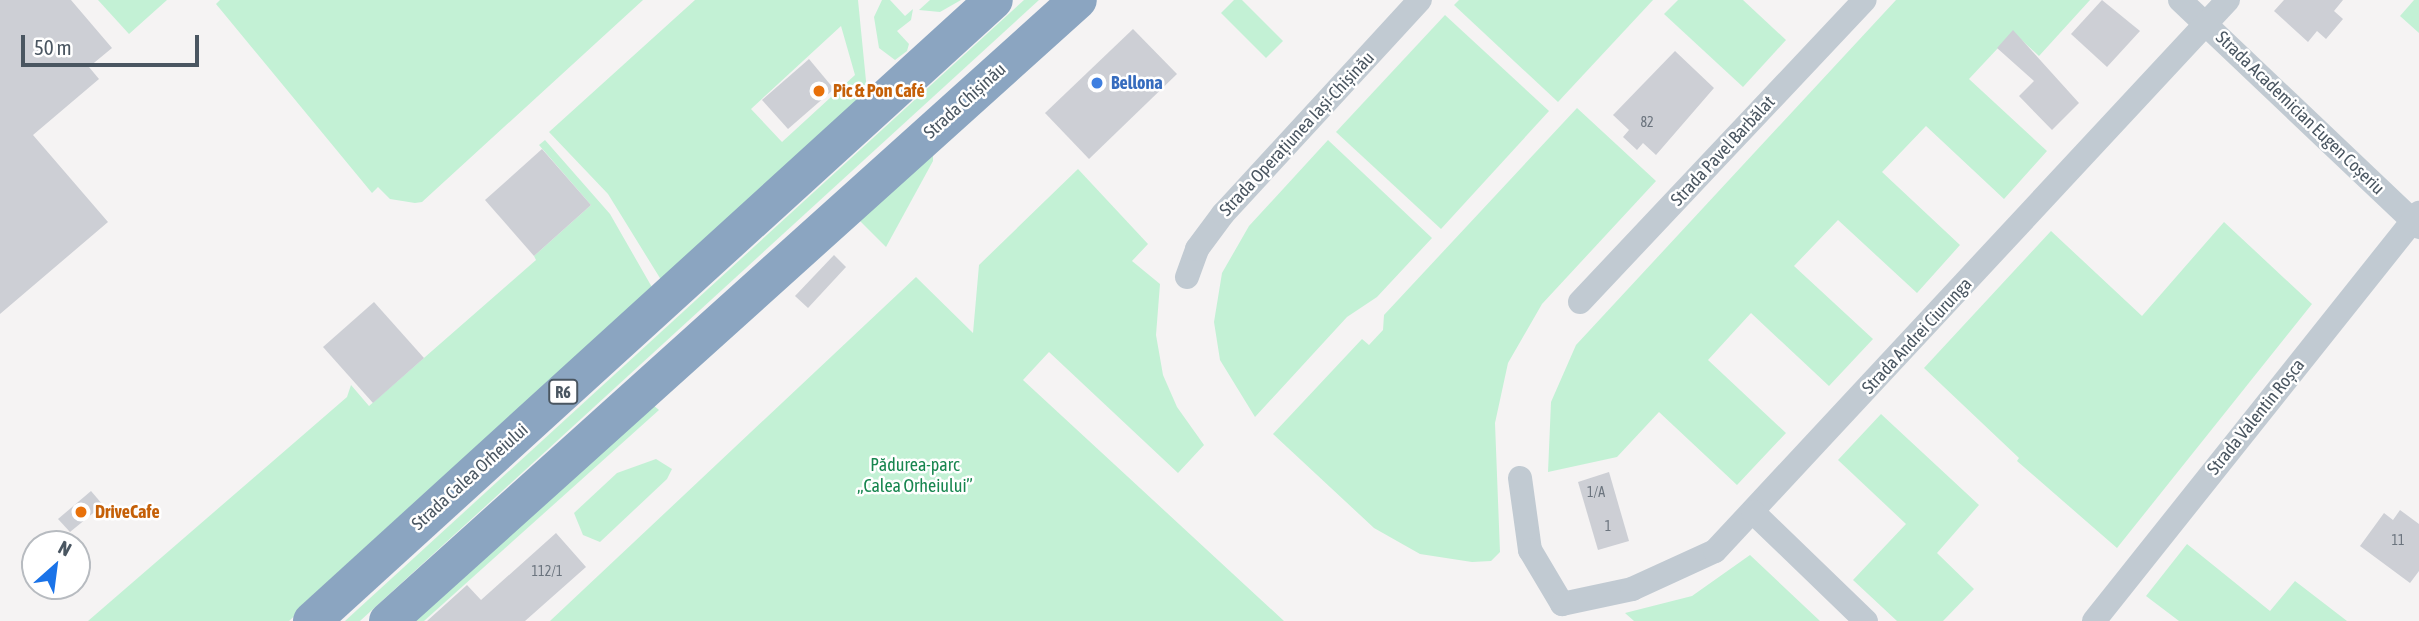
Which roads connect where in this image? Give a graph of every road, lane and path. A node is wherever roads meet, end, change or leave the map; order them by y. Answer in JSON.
{"nodes":[{"id":1,"x":994,"y":0,"type":"edge"},
{"id":2,"x":1078,"y":0,"type":"edge"},
{"id":3,"x":1420,"y":0,"type":"edge"},
{"id":4,"x":1865,"y":0,"type":"edge"},
{"id":5,"x":2180,"y":0,"type":"edge"},
{"id":6,"x":2228,"y":0,"type":"edge"},
{"id":7,"x":2206,"y":23,"type":"junction"},
{"id":8,"x":2417,"y":221,"type":"edge"},
{"id":9,"x":1187,"y":277,"type":"dead end"},
{"id":10,"x":1580,"y":302,"type":"dead end"},
{"id":11,"x":1520,"y":478,"type":"dead end"},
{"id":12,"x":1753,"y":512,"type":"junction"},
{"id":13,"x":312,"y":621,"type":"edge"},
{"id":14,"x":388,"y":621,"type":"edge"},
{"id":15,"x":1867,"y":621,"type":"edge"},
{"id":16,"x":2094,"y":621,"type":"edge"}],
"edges":[{"from":1,"to":13,"type":"highway","name":"Strada Calea Orheiului","number":"R6"},
{"from":2,"to":14,"type":"highway","name":"Strada Chișinău"},
{"from":3,"to":9,"type":"street","name":"Strada Operațiunea Iași-Chișinău"},
{"from":4,"to":10,"type":"street","name":"Strada Pavel Barbălat"},
{"from":5,"to":7,"type":"street","name":"Strada Academician Eugen Coșeriu"},
{"from":6,"to":7,"type":"street","name":"Strada Andrei Ciurunga"},
{"from":7,"to":8,"type":"street","name":"Strada Academician Eugen Coșeriu"},
{"from":7,"to":12,"type":"street","name":"Strada Andrei Ciurunga"},
{"from":8,"to":16,"type":"street","name":"Strada Valentin Roșca"},
{"from":11,"to":12,"type":"street","name":"Strada Andrei Ciurunga"},
{"from":12,"to":15,"type":"street"}]}
